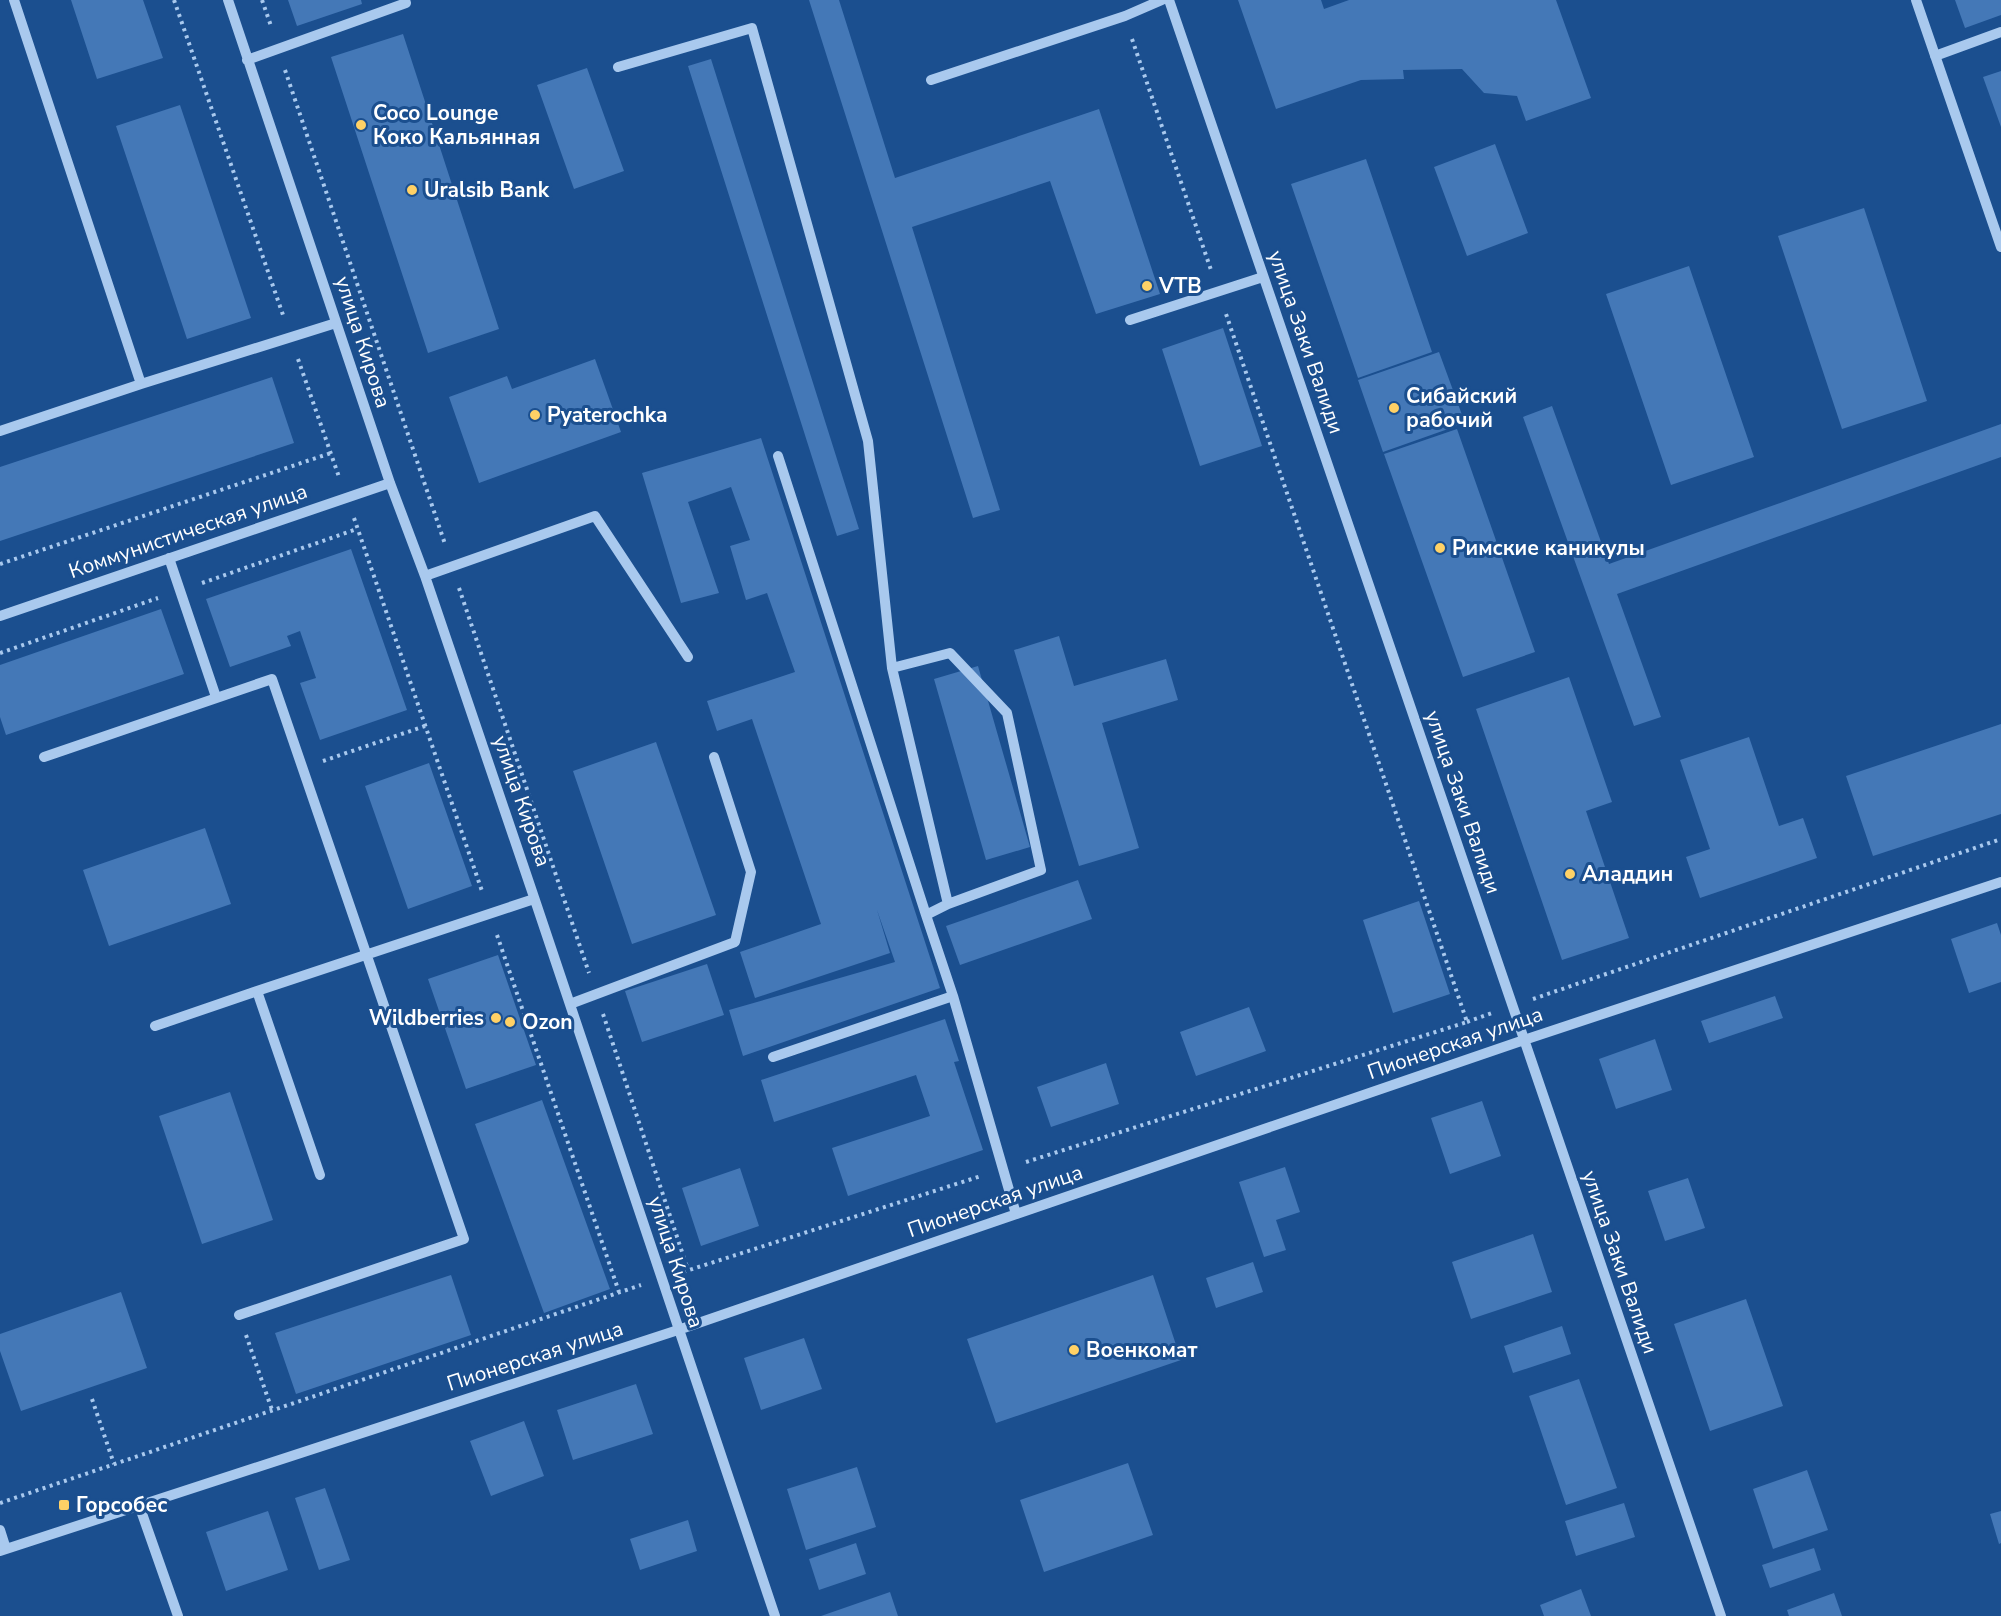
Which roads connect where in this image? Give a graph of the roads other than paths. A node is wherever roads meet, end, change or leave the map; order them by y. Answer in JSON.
{"nodes":[{"id":1,"x":14,"y":0,"type":"edge"},
{"id":2,"x":228,"y":0,"type":"edge"},
{"id":3,"x":405,"y":0,"type":"edge"},
{"id":4,"x":1162,"y":0,"type":"edge"},
{"id":5,"x":1169,"y":0,"type":"edge"},
{"id":6,"x":1916,"y":0,"type":"edge"},
{"id":7,"x":2001,"y":32,"type":"edge"},
{"id":8,"x":1935,"y":56,"type":"junction"},
{"id":9,"x":247,"y":60,"type":"junction"},
{"id":10,"x":618,"y":67,"type":"dead end"},
{"id":11,"x":931,"y":80,"type":"dead end"},
{"id":12,"x":2001,"y":247,"type":"edge"},
{"id":13,"x":1263,"y":277,"type":"junction"},
{"id":14,"x":1130,"y":320,"type":"dead end"},
{"id":15,"x":336,"y":323,"type":"junction"},
{"id":16,"x":141,"y":384,"type":"junction"},
{"id":17,"x":0,"y":431,"type":"edge"},
{"id":18,"x":778,"y":456,"type":"dead end"},
{"id":19,"x":390,"y":483,"type":"junction"},
{"id":20,"x":169,"y":558,"type":"junction"},
{"id":21,"x":425,"y":576,"type":"junction"},
{"id":22,"x":0,"y":616,"type":"edge"},
{"id":23,"x":688,"y":657,"type":"dead end"},
{"id":24,"x":892,"y":668,"type":"junction"},
{"id":25,"x":216,"y":698,"type":"junction"},
{"id":26,"x":44,"y":757,"type":"dead end"},
{"id":27,"x":714,"y":757,"type":"dead end"},
{"id":28,"x":2001,"y":882,"type":"edge"},
{"id":29,"x":534,"y":899,"type":"junction"},
{"id":30,"x":948,"y":904,"type":"junction"},
{"id":31,"x":926,"y":915,"type":"junction"},
{"id":32,"x":366,"y":955,"type":"junction"},
{"id":33,"x":257,"y":991,"type":"junction"},
{"id":34,"x":953,"y":996,"type":"junction"},
{"id":35,"x":570,"y":1004,"type":"junction"},
{"id":36,"x":155,"y":1026,"type":"dead end"},
{"id":37,"x":1524,"y":1040,"type":"junction"},
{"id":38,"x":773,"y":1057,"type":"dead end"},
{"id":39,"x":320,"y":1175,"type":"dead end"},
{"id":40,"x":1016,"y":1214,"type":"junction"},
{"id":41,"x":239,"y":1315,"type":"road end"},
{"id":42,"x":678,"y":1330,"type":"junction"},
{"id":43,"x":139,"y":1505,"type":"junction"},
{"id":44,"x":0,"y":1530,"type":"edge"},
{"id":45,"x":3,"y":1550,"type":"edge"},
{"id":46,"x":178,"y":1616,"type":"edge"},
{"id":47,"x":775,"y":1616,"type":"edge"},
{"id":48,"x":1721,"y":1616,"type":"edge"}],
"edges":[{"from":1,"to":16,"type":"street"},
{"from":2,"to":9,"type":"street","name":"улица Кирова"},
{"from":3,"to":9,"type":"street"},
{"from":4,"to":11,"type":"street"},
{"from":5,"to":13,"type":"street","name":"улица Заки Валиди"},
{"from":6,"to":8,"type":"street"},
{"from":7,"to":8,"type":"street"},
{"from":8,"to":12,"type":"street"},
{"from":9,"to":15,"type":"street","name":"улица Кирова"},
{"from":10,"to":24,"type":"street"},
{"from":13,"to":14,"type":"street"},
{"from":13,"to":37,"type":"street","name":"улица Заки Валиди"},
{"from":15,"to":16,"type":"street"},
{"from":15,"to":19,"type":"street","name":"улица Кирова"},
{"from":16,"to":17,"type":"street"},
{"from":18,"to":31,"type":"street"},
{"from":19,"to":20,"type":"street","name":"Коммунистическая улица"},
{"from":19,"to":21,"type":"street","name":"улица Кирова"},
{"from":20,"to":22,"type":"street","name":"Коммунистическая улица"},
{"from":20,"to":25,"type":"street"},
{"from":21,"to":23,"type":"street"},
{"from":21,"to":29,"type":"street","name":"улица Кирова"},
{"from":24,"to":30,"type":"street"},
{"from":24,"to":30,"type":"street"},
{"from":25,"to":26,"type":"street"},
{"from":25,"to":32,"type":"street"},
{"from":27,"to":35,"type":"street"},
{"from":28,"to":37,"type":"street","name":"Пионерская улица"},
{"from":29,"to":32,"type":"street"},
{"from":29,"to":35,"type":"street","name":"улица Кирова"},
{"from":30,"to":31,"type":"street"},
{"from":31,"to":34,"type":"street"},
{"from":32,"to":33,"type":"street"},
{"from":32,"to":41,"type":"street"},
{"from":33,"to":36,"type":"street"},
{"from":33,"to":39,"type":"street"},
{"from":34,"to":38,"type":"street"},
{"from":34,"to":40,"type":"street"},
{"from":35,"to":42,"type":"street","name":"улица Кирова"},
{"from":37,"to":40,"type":"street","name":"Пионерская улица"},
{"from":37,"to":48,"type":"street","name":"улица Заки Валиди"},
{"from":40,"to":42,"type":"street","name":"Пионерская улица"},
{"from":42,"to":43,"type":"street","name":"Пионерская улица"},
{"from":42,"to":47,"type":"street","name":"улица Кирова"},
{"from":43,"to":45,"type":"street","name":"Пионерская улица"},
{"from":43,"to":46,"type":"street"},
{"from":44,"to":45,"type":"street"}]}
